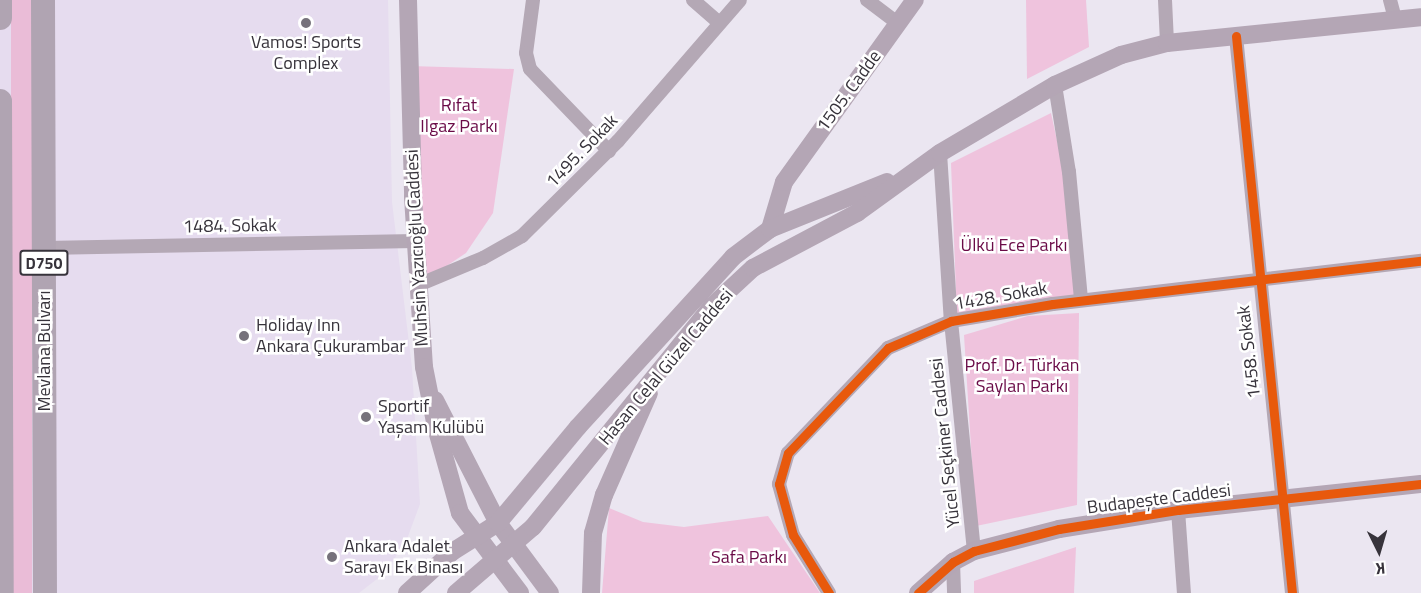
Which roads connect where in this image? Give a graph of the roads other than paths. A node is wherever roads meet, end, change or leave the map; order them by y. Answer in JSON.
{"nodes":[{"id":1,"x":0,"y":0,"type":"edge"},
{"id":2,"x":43,"y":0,"type":"edge"},
{"id":3,"x":408,"y":0,"type":"edge"},
{"id":4,"x":533,"y":0,"type":"edge"},
{"id":5,"x":693,"y":0,"type":"edge"},
{"id":6,"x":740,"y":0,"type":"edge"},
{"id":7,"x":867,"y":0,"type":"edge"},
{"id":8,"x":915,"y":0,"type":"edge"},
{"id":9,"x":1165,"y":0,"type":"edge"},
{"id":10,"x":1390,"y":0,"type":"edge"},
{"id":11,"x":1421,"y":17,"type":"edge"},
{"id":12,"x":0,"y":18,"type":"edge"},
{"id":13,"x":1395,"y":19,"type":"junction"},
{"id":14,"x":719,"y":23,"type":"junction"},
{"id":15,"x":898,"y":23,"type":"junction"},
{"id":16,"x":1236,"y":36,"type":"junction"},
{"id":17,"x":1167,"y":43,"type":"junction"},
{"id":18,"x":1055,"y":85,"type":"junction"},
{"id":19,"x":0,"y":101,"type":"edge"},
{"id":20,"x":609,"y":151,"type":"junction"},
{"id":21,"x":940,"y":153,"type":"junction"},
{"id":22,"x":904,"y":176,"type":"junction"},
{"id":23,"x":784,"y":182,"type":"junction"},
{"id":24,"x":800,"y":215,"type":"junction"},
{"id":25,"x":770,"y":229,"type":"junction"},
{"id":26,"x":811,"y":238,"type":"junction"},
{"id":27,"x":415,"y":241,"type":"junction"},
{"id":28,"x":45,"y":248,"type":"junction"},
{"id":29,"x":786,"y":252,"type":"junction"},
{"id":30,"x":1421,"y":261,"type":"edge"},
{"id":31,"x":1257,"y":280,"type":"junction"},
{"id":32,"x":418,"y":285,"type":"junction"},
{"id":33,"x":1082,"y":299,"type":"junction"},
{"id":34,"x":951,"y":321,"type":"junction"},
{"id":35,"x":658,"y":373,"type":"junction"},
{"id":36,"x":428,"y":388,"type":"junction"},
{"id":37,"x":0,"y":480,"type":"edge"},
{"id":38,"x":1421,"y":484,"type":"edge"},
{"id":39,"x":1283,"y":501,"type":"junction"},
{"id":40,"x":1178,"y":510,"type":"junction"},
{"id":41,"x":498,"y":523,"type":"junction"},
{"id":42,"x":476,"y":537,"type":"junction"},
{"id":43,"x":515,"y":544,"type":"junction"},
{"id":44,"x":974,"y":551,"type":"junction"},
{"id":45,"x":496,"y":561,"type":"junction"},
{"id":46,"x":953,"y":562,"type":"junction"},
{"id":47,"x":2,"y":593,"type":"edge"},
{"id":48,"x":45,"y":593,"type":"edge"},
{"id":49,"x":406,"y":593,"type":"edge"},
{"id":50,"x":456,"y":593,"type":"edge"},
{"id":51,"x":520,"y":593,"type":"edge"},
{"id":52,"x":550,"y":593,"type":"edge"},
{"id":53,"x":591,"y":593,"type":"edge"},
{"id":54,"x":830,"y":593,"type":"edge"},
{"id":55,"x":918,"y":593,"type":"edge"},
{"id":56,"x":954,"y":593,"type":"edge"},
{"id":57,"x":1184,"y":593,"type":"edge"},
{"id":58,"x":1292,"y":593,"type":"edge"}],
"edges":[{"from":1,"to":12,"type":"highway"},
{"from":2,"to":28,"type":"highway","name":"Mevlana Bulvarı","number":"D750"},
{"from":3,"to":27,"type":"main road","name":"Muhsin Yazıcıoğlu Caddesi"},
{"from":4,"to":20,"type":"street"},
{"from":5,"to":14,"type":"street"},
{"from":6,"to":14,"type":"street","name":"1495. Sokak"},
{"from":7,"to":15,"type":"street"},
{"from":8,"to":15,"type":"main road","name":"1505. Cadde"},
{"from":9,"to":17,"type":"street"},
{"from":10,"to":13,"type":"street"},
{"from":11,"to":13,"type":"main road","name":"Hasan Celal Güzel Caddesi"},
{"from":13,"to":16,"type":"main road","name":"Hasan Celal Güzel Caddesi"},
{"from":14,"to":20,"type":"street","name":"1495. Sokak"},
{"from":15,"to":23,"type":"main road","name":"1505. Cadde"},
{"from":16,"to":17,"type":"main road","name":"Hasan Celal Güzel Caddesi"},
{"from":16,"to":31,"type":"street","name":"1458. Sokak"},
{"from":17,"to":18,"type":"main road","name":"Hasan Celal Güzel Caddesi"},
{"from":18,"to":21,"type":"main road","name":"Hasan Celal Güzel Caddesi"},
{"from":18,"to":33,"type":"street"},
{"from":19,"to":37,"type":"highway"},
{"from":20,"to":32,"type":"street","name":"1495. Sokak"},
{"from":21,"to":22,"type":"main road","name":"Hasan Celal Güzel Caddesi"},
{"from":21,"to":34,"type":"street","name":"Yücel Seçkiner Caddesi"},
{"from":22,"to":24,"type":"main road","name":"Hasan Celal Güzel Caddesi"},
{"from":22,"to":26,"type":"main road","name":"Hasan Celal Güzel Caddesi"},
{"from":23,"to":24,"type":"main road"},
{"from":23,"to":25,"type":"main road","name":"1505. Cadde"},
{"from":24,"to":25,"type":"main road","name":"Hasan Celal Güzel Caddesi"},
{"from":24,"to":26,"type":"main road"},
{"from":25,"to":29,"type":"main road"},
{"from":25,"to":41,"type":"main road","name":"Hasan Celal Güzel Caddesi"},
{"from":26,"to":29,"type":"main road","name":"Hasan Celal Güzel Caddesi"},
{"from":27,"to":28,"type":"street","name":"1484. Sokak"},
{"from":27,"to":32,"type":"main road","name":"Muhsin Yazıcıoğlu Caddesi"},
{"from":28,"to":48,"type":"highway","name":"Mevlana Bulvarı","number":"D750"},
{"from":29,"to":35,"type":"main road","name":"Hasan Celal Güzel Caddesi"},
{"from":30,"to":31,"type":"street","name":"1428. Sokak"},
{"from":31,"to":33,"type":"street","name":"1428. Sokak"},
{"from":31,"to":39,"type":"street","name":"1458. Sokak"},
{"from":32,"to":36,"type":"main road","name":"Muhsin Yazıcıoğlu Caddesi"},
{"from":33,"to":34,"type":"street","name":"1428. Sokak"},
{"from":34,"to":44,"type":"street","name":"Yücel Seçkiner Caddesi"},
{"from":34,"to":54,"type":"street","name":"1428. Sokak"},
{"from":35,"to":43,"type":"main road","name":"Hasan Celal Güzel Caddesi"},
{"from":35,"to":53,"type":"main road"},
{"from":36,"to":41,"type":"main road","name":"Muhsin Yazıcıoğlu Caddesi"},
{"from":36,"to":42,"type":"main road","name":"Muhsin Yazıcıoğlu Caddesi"},
{"from":37,"to":47,"type":"highway"},
{"from":38,"to":39,"type":"main road","name":"Budapeşte Caddesi"},
{"from":39,"to":40,"type":"main road","name":"Budapeşte Caddesi"},
{"from":39,"to":58,"type":"street","name":"1458. Sokak"},
{"from":40,"to":44,"type":"main road","name":"Budapeşte Caddesi"},
{"from":40,"to":57,"type":"street"},
{"from":41,"to":42,"type":"main road","name":"Hasan Celal Güzel Caddesi"},
{"from":41,"to":43,"type":"main road","name":"Muhsin Yazıcıoğlu Caddesi"},
{"from":42,"to":45,"type":"main road","name":"Muhsin Yazıcıoğlu Caddesi"},
{"from":42,"to":49,"type":"main road","name":"Hasan Celal Güzel Caddesi"},
{"from":43,"to":45,"type":"main road","name":"Hasan Celal Güzel Caddesi"},
{"from":43,"to":52,"type":"main road","name":"Muhsin Yazıcıoğlu Caddesi"},
{"from":44,"to":46,"type":"main road","name":"Budapeşte Caddesi"},
{"from":45,"to":50,"type":"main road","name":"Hasan Celal Güzel Caddesi"},
{"from":45,"to":51,"type":"main road","name":"Muhsin Yazıcıoğlu Caddesi"},
{"from":46,"to":55,"type":"main road","name":"Budapeşte Caddesi"},
{"from":46,"to":56,"type":"street"}]}
